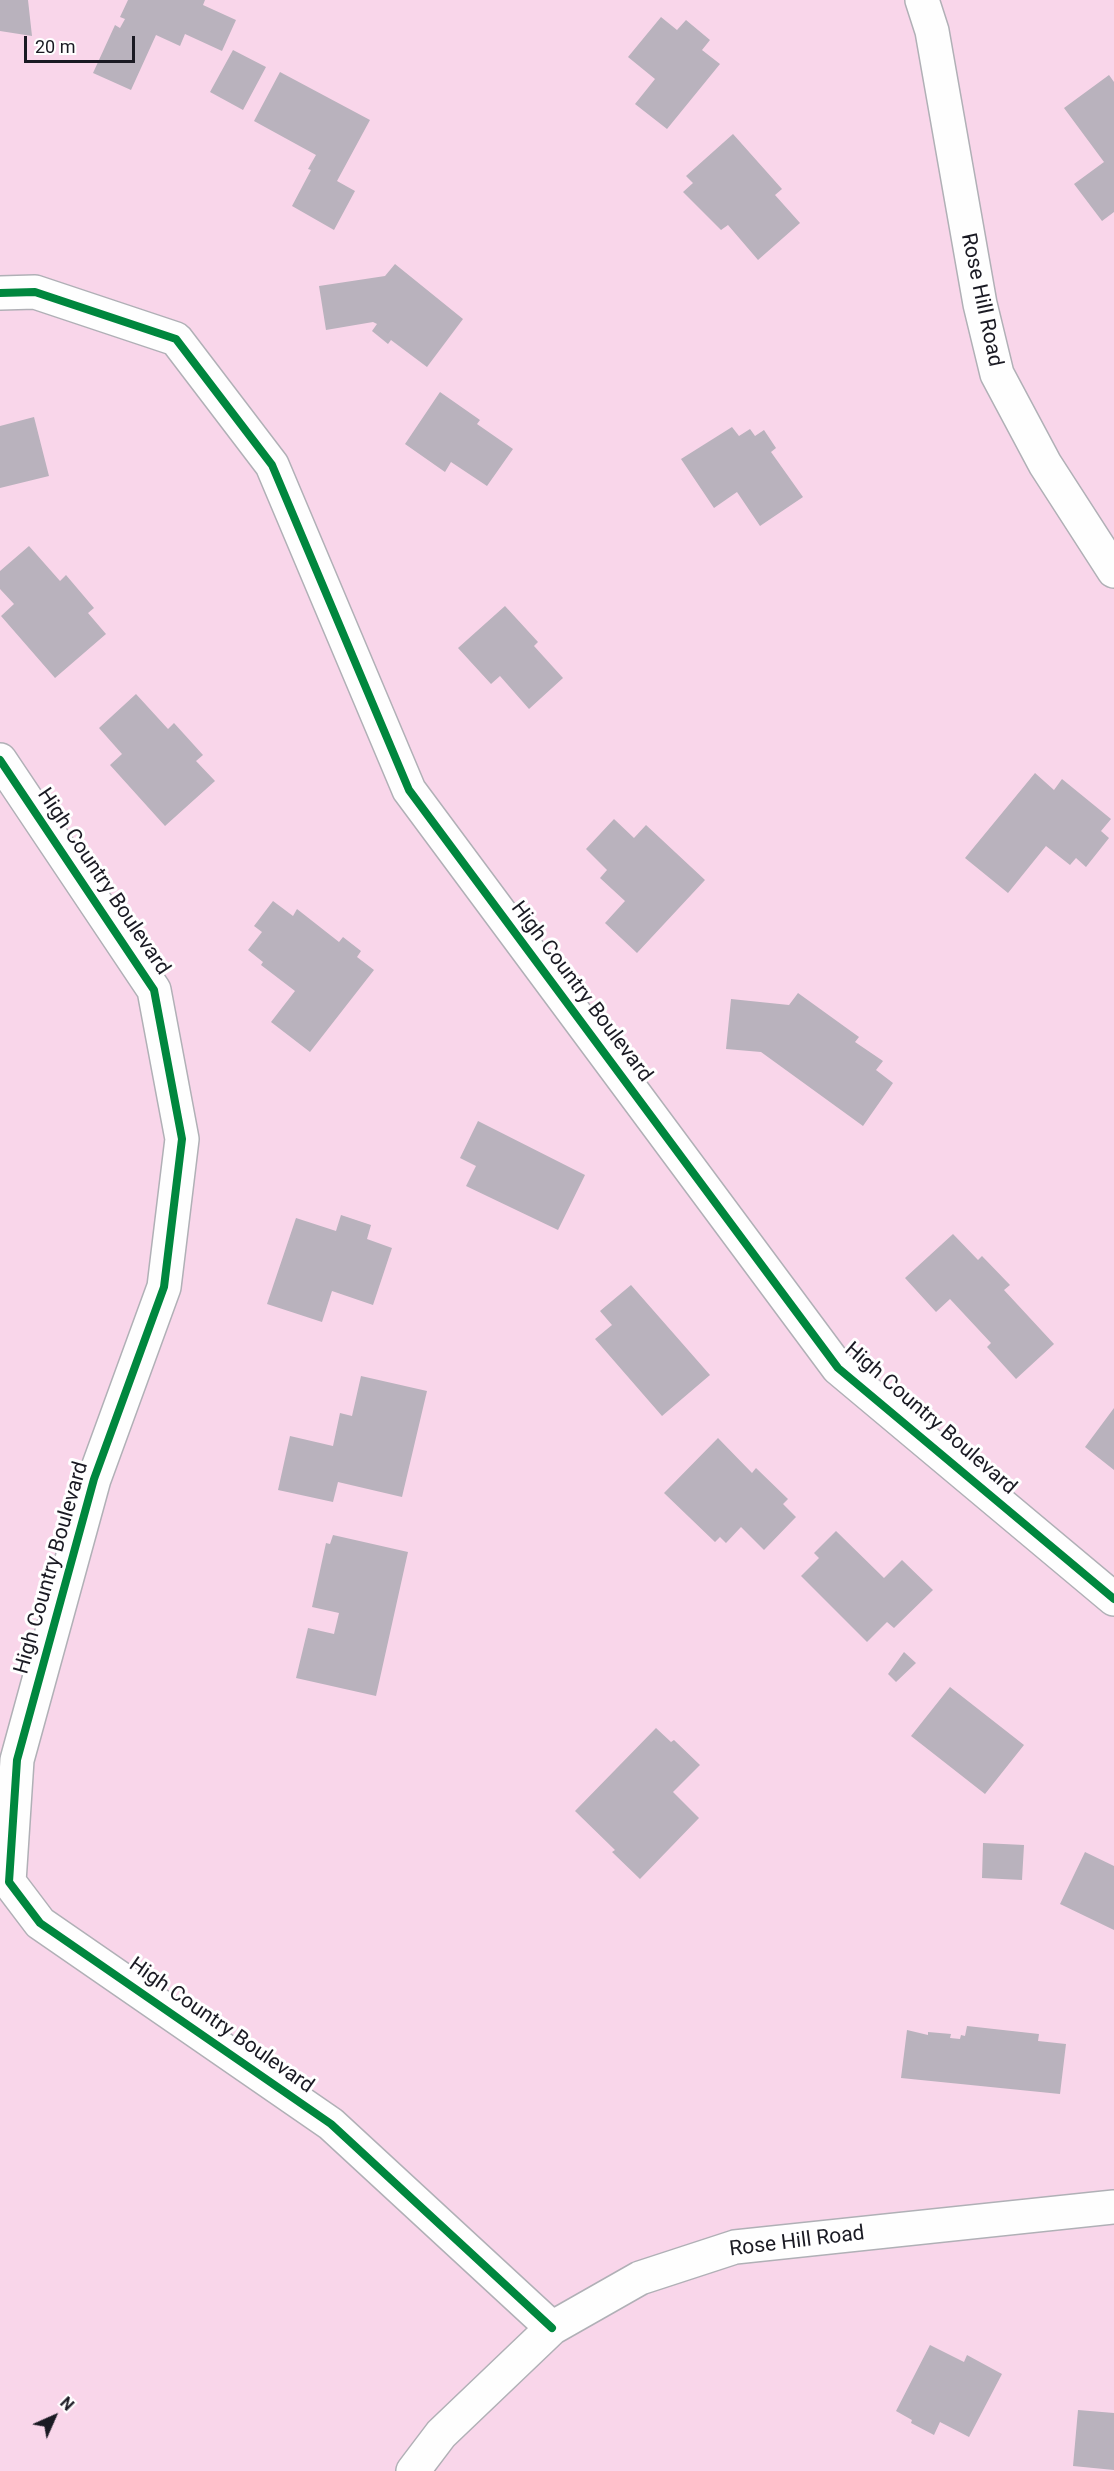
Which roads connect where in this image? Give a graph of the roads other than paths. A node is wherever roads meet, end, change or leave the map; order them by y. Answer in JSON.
{"nodes":[{"id":1,"x":922,"y":0,"type":"edge"},
{"id":2,"x":0,"y":293,"type":"edge"},
{"id":3,"x":1114,"y":571,"type":"edge"},
{"id":4,"x":0,"y":760,"type":"edge"},
{"id":5,"x":1114,"y":1599,"type":"edge"},
{"id":6,"x":1114,"y":2207,"type":"edge"},
{"id":7,"x":552,"y":2328,"type":"junction"},
{"id":8,"x":413,"y":2471,"type":"edge"}],
"edges":[{"from":1,"to":3,"type":"street","name":"Rose Hill Road"},
{"from":2,"to":5,"type":"street","name":"High Country Boulevard"},
{"from":4,"to":7,"type":"street","name":"High Country Boulevard"},
{"from":6,"to":7,"type":"street","name":"Rose Hill Road"},
{"from":7,"to":8,"type":"street","name":"Rose Hill Road"}]}
